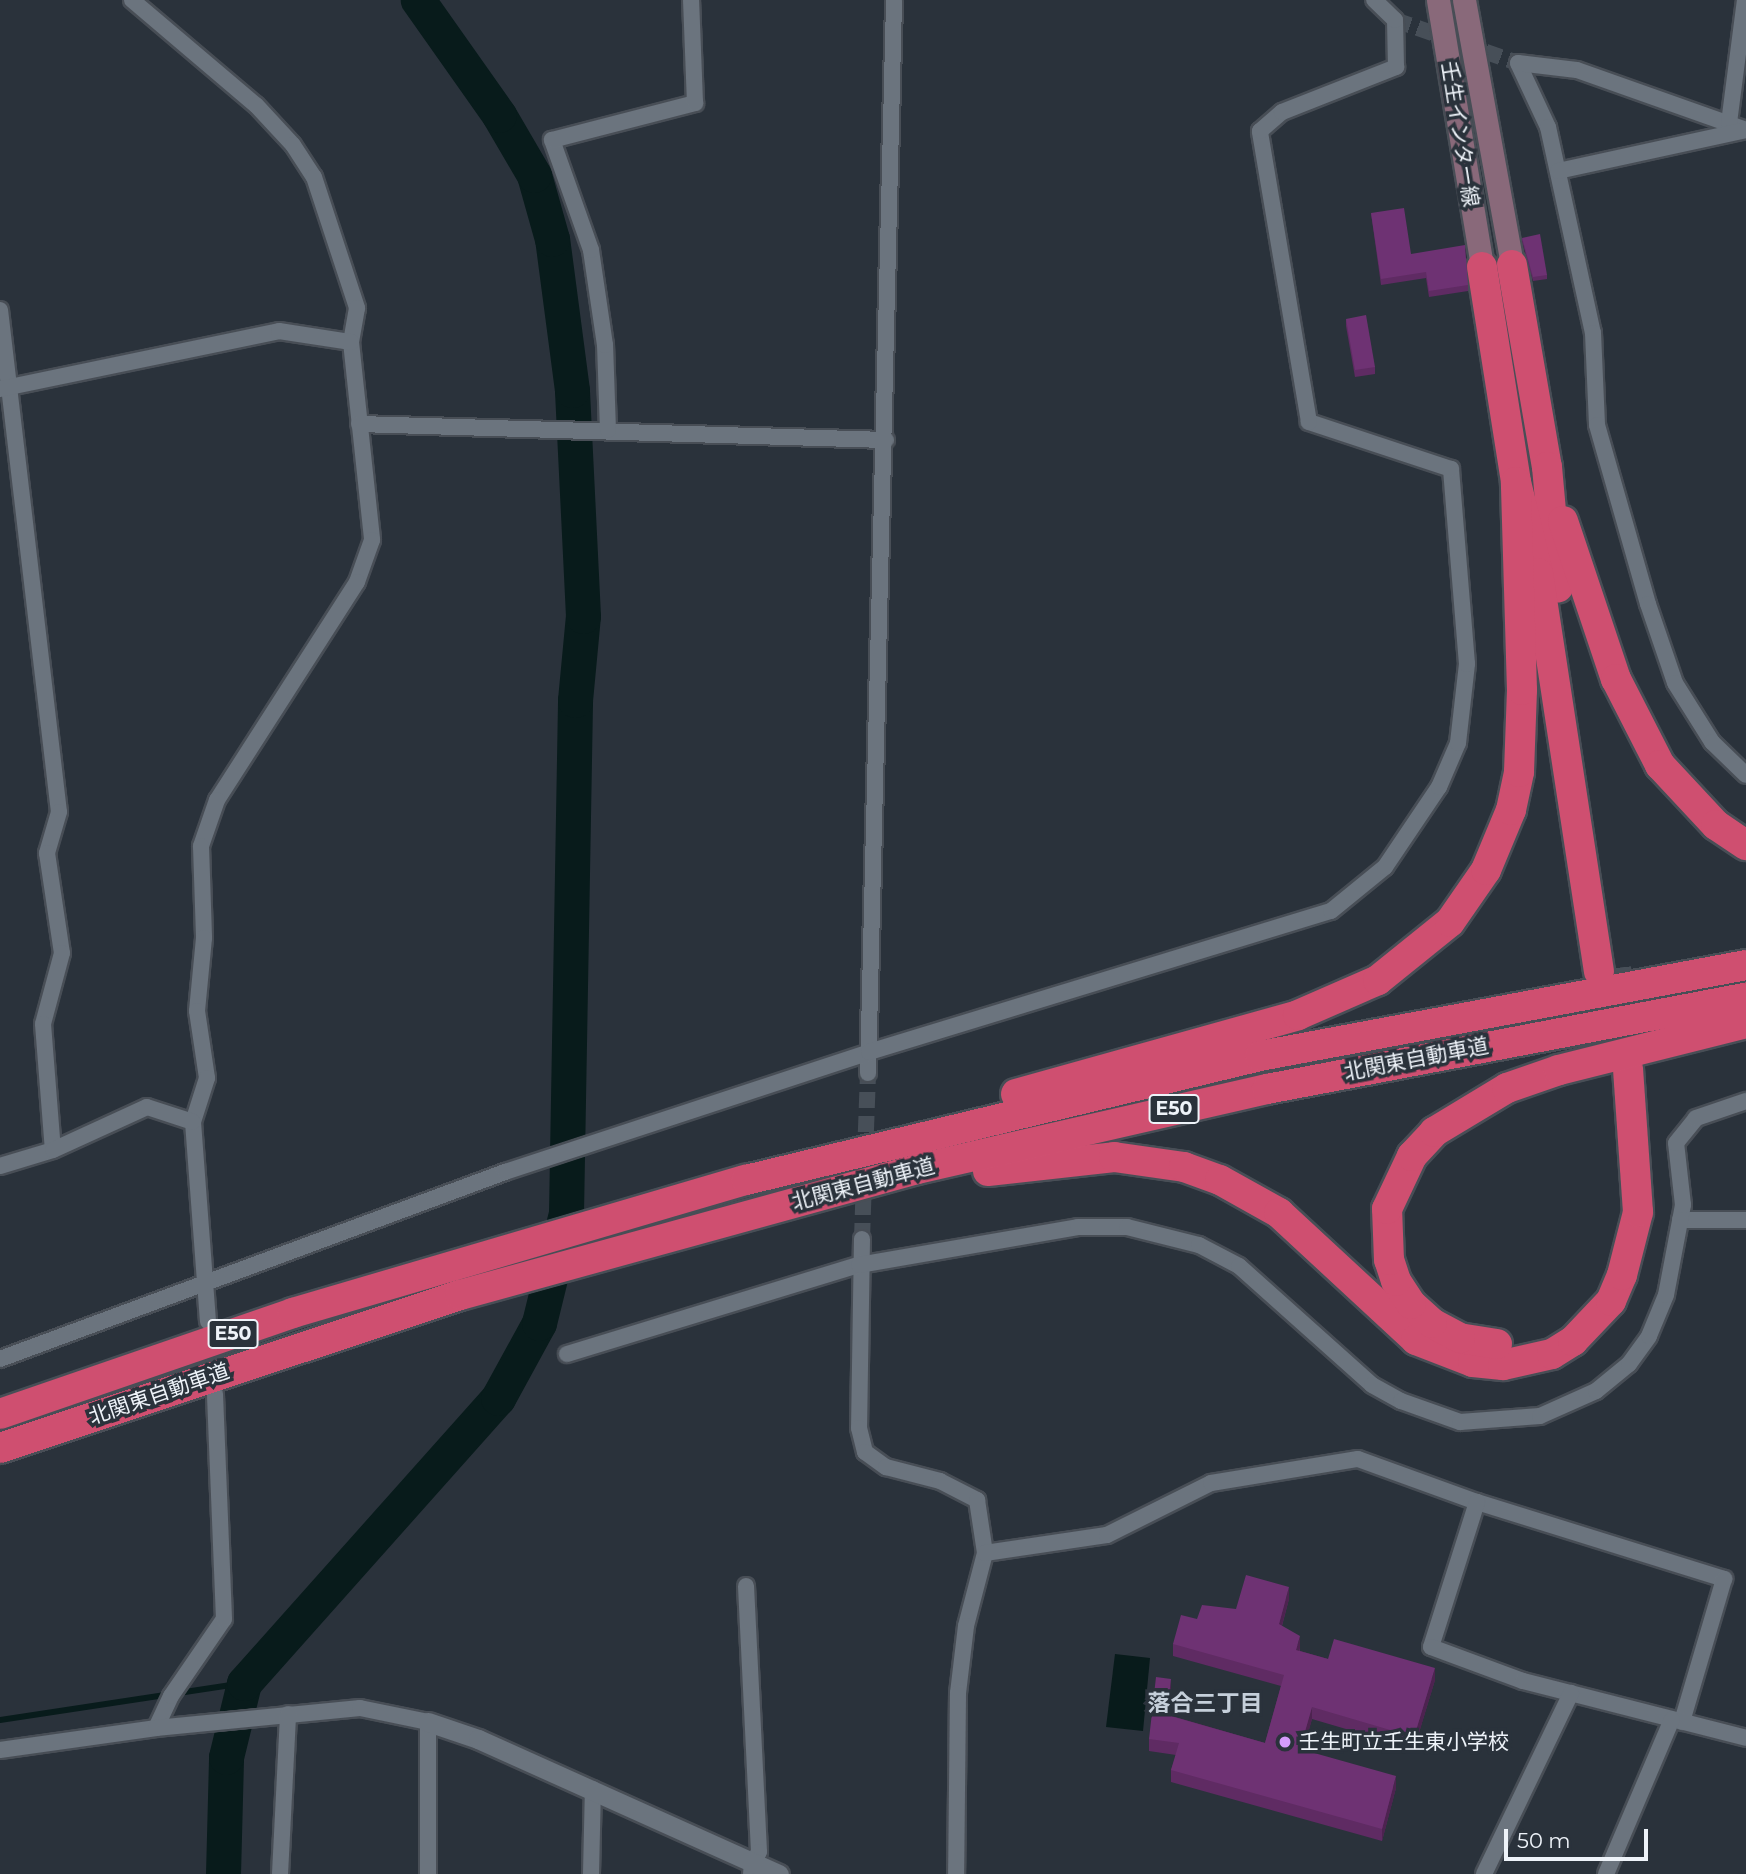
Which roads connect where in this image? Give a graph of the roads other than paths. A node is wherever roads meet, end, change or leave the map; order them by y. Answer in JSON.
{"nodes":[{"id":1,"x":132,"y":0,"type":"edge"},
{"id":2,"x":691,"y":0,"type":"edge"},
{"id":3,"x":894,"y":0,"type":"edge"},
{"id":4,"x":1374,"y":0,"type":"edge"},
{"id":5,"x":1438,"y":0,"type":"edge"},
{"id":6,"x":1464,"y":0,"type":"edge"},
{"id":7,"x":1745,"y":0,"type":"edge"},
{"id":8,"x":1729,"y":123,"type":"junction"},
{"id":9,"x":1746,"y":130,"type":"edge"},
{"id":10,"x":1558,"y":171,"type":"junction"},
{"id":11,"x":1512,"y":265,"type":"joint"},
{"id":12,"x":1482,"y":267,"type":"joint"},
{"id":13,"x":0,"y":310,"type":"edge"},
{"id":14,"x":351,"y":342,"type":"junction"},
{"id":15,"x":6,"y":388,"type":"edge"},
{"id":16,"x":359,"y":424,"type":"junction"},
{"id":17,"x":608,"y":430,"type":"junction"},
{"id":18,"x":886,"y":440,"type":"junction"},
{"id":19,"x":1547,"y":467,"type":"junction"},
{"id":20,"x":1516,"y":482,"type":"junction"},
{"id":21,"x":1746,"y":775,"type":"edge"},
{"id":22,"x":1746,"y":845,"type":"edge"},
{"id":23,"x":1746,"y":965,"type":"edge"},
{"id":24,"x":1746,"y":998,"type":"edge"},
{"id":25,"x":1746,"y":1023,"type":"edge"},
{"id":26,"x":869,"y":1052,"type":"junction"},
{"id":27,"x":868,"y":1073,"type":"tunnel mouth"},
{"id":28,"x":1746,"y":1101,"type":"edge"},
{"id":29,"x":193,"y":1122,"type":"junction"},
{"id":30,"x":53,"y":1150,"type":"junction"},
{"id":31,"x":0,"y":1166,"type":"edge"},
{"id":32,"x":746,"y":1180,"type":"junction"},
{"id":33,"x":1680,"y":1220,"type":"junction"},
{"id":34,"x":1746,"y":1220,"type":"edge"},
{"id":35,"x":862,"y":1238,"type":"tunnel mouth"},
{"id":36,"x":609,"y":1254,"type":"junction"},
{"id":37,"x":859,"y":1265,"type":"junction"},
{"id":38,"x":206,"y":1282,"type":"junction"},
{"id":39,"x":208,"y":1321,"type":"dead end"},
{"id":40,"x":567,"y":1354,"type":"dead end"},
{"id":41,"x":0,"y":1359,"type":"edge"},
{"id":42,"x":215,"y":1394,"type":"dead end"},
{"id":43,"x":0,"y":1414,"type":"edge"},
{"id":44,"x":0,"y":1448,"type":"edge"},
{"id":45,"x":1477,"y":1502,"type":"junction"},
{"id":46,"x":985,"y":1553,"type":"junction"},
{"id":47,"x":746,"y":1586,"type":"dead end"},
{"id":48,"x":1571,"y":1693,"type":"junction"},
{"id":49,"x":288,"y":1714,"type":"junction"},
{"id":50,"x":1677,"y":1720,"type":"junction"},
{"id":51,"x":428,"y":1722,"type":"junction"},
{"id":52,"x":156,"y":1728,"type":"junction"},
{"id":53,"x":1746,"y":1738,"type":"edge"},
{"id":54,"x":0,"y":1750,"type":"edge"},
{"id":55,"x":593,"y":1789,"type":"junction"},
{"id":56,"x":751,"y":1868,"type":"edge"},
{"id":57,"x":280,"y":1874,"type":"edge"},
{"id":58,"x":428,"y":1874,"type":"edge"},
{"id":59,"x":591,"y":1874,"type":"edge"},
{"id":60,"x":779,"y":1874,"type":"edge"},
{"id":61,"x":956,"y":1874,"type":"edge"},
{"id":62,"x":1484,"y":1874,"type":"edge"},
{"id":63,"x":1606,"y":1874,"type":"edge"}],
"edges":[{"from":1,"to":14,"type":"street"},
{"from":2,"to":17,"type":"street"},
{"from":3,"to":18,"type":"street"},
{"from":4,"to":26,"type":"street"},
{"from":5,"to":12,"type":"main road","name":"壬生インター線"},
{"from":6,"to":11,"type":"main road","name":"壬生インター線"},
{"from":7,"to":8,"type":"street"},
{"from":8,"to":9,"type":"street"},
{"from":8,"to":10,"type":"street"},
{"from":9,"to":10,"type":"street"},
{"from":10,"to":21,"type":"street"},
{"from":11,"to":19,"type":"highway"},
{"from":12,"to":20,"type":"highway"},
{"from":13,"to":15,"type":"street"},
{"from":14,"to":15,"type":"street"},
{"from":14,"to":16,"type":"street"},
{"from":15,"to":30,"type":"street"},
{"from":16,"to":17,"type":"street"},
{"from":16,"to":29,"type":"street"},
{"from":17,"to":18,"type":"street"},
{"from":18,"to":26,"type":"street"},
{"from":19,"to":20,"type":"highway"},
{"from":19,"to":22,"type":"highway"},
{"from":20,"to":32,"type":"highway"},
{"from":23,"to":32,"type":"highway","name":"北関東自動車道","number":"E50"},
{"from":24,"to":36,"type":"highway","name":"北関東自動車道","number":"E50"},
{"from":25,"to":36,"type":"highway"},
{"from":26,"to":27,"type":"street"},
{"from":26,"to":38,"type":"street"},
{"from":28,"to":33,"type":"street"},
{"from":29,"to":30,"type":"street"},
{"from":29,"to":38,"type":"street"},
{"from":30,"to":31,"type":"street"},
{"from":32,"to":43,"type":"highway","name":"北関東自動車道","number":"E50"},
{"from":33,"to":34,"type":"street"},
{"from":33,"to":37,"type":"street"},
{"from":35,"to":37,"type":"street"},
{"from":36,"to":44,"type":"highway","name":"北関東自動車道","number":"E50"},
{"from":37,"to":40,"type":"street"},
{"from":37,"to":46,"type":"street"},
{"from":38,"to":39,"type":"street"},
{"from":38,"to":41,"type":"street"},
{"from":42,"to":52,"type":"street"},
{"from":45,"to":46,"type":"street"},
{"from":45,"to":48,"type":"street"},
{"from":45,"to":50,"type":"street"},
{"from":46,"to":61,"type":"street"},
{"from":47,"to":56,"type":"street"},
{"from":48,"to":50,"type":"street"},
{"from":48,"to":62,"type":"street"},
{"from":49,"to":51,"type":"street"},
{"from":49,"to":52,"type":"street"},
{"from":49,"to":57,"type":"street"},
{"from":50,"to":53,"type":"street"},
{"from":50,"to":63,"type":"street"},
{"from":51,"to":55,"type":"street"},
{"from":51,"to":58,"type":"street"},
{"from":52,"to":54,"type":"street"},
{"from":55,"to":56,"type":"street"},
{"from":55,"to":59,"type":"street"},
{"from":56,"to":60,"type":"street"}]}
